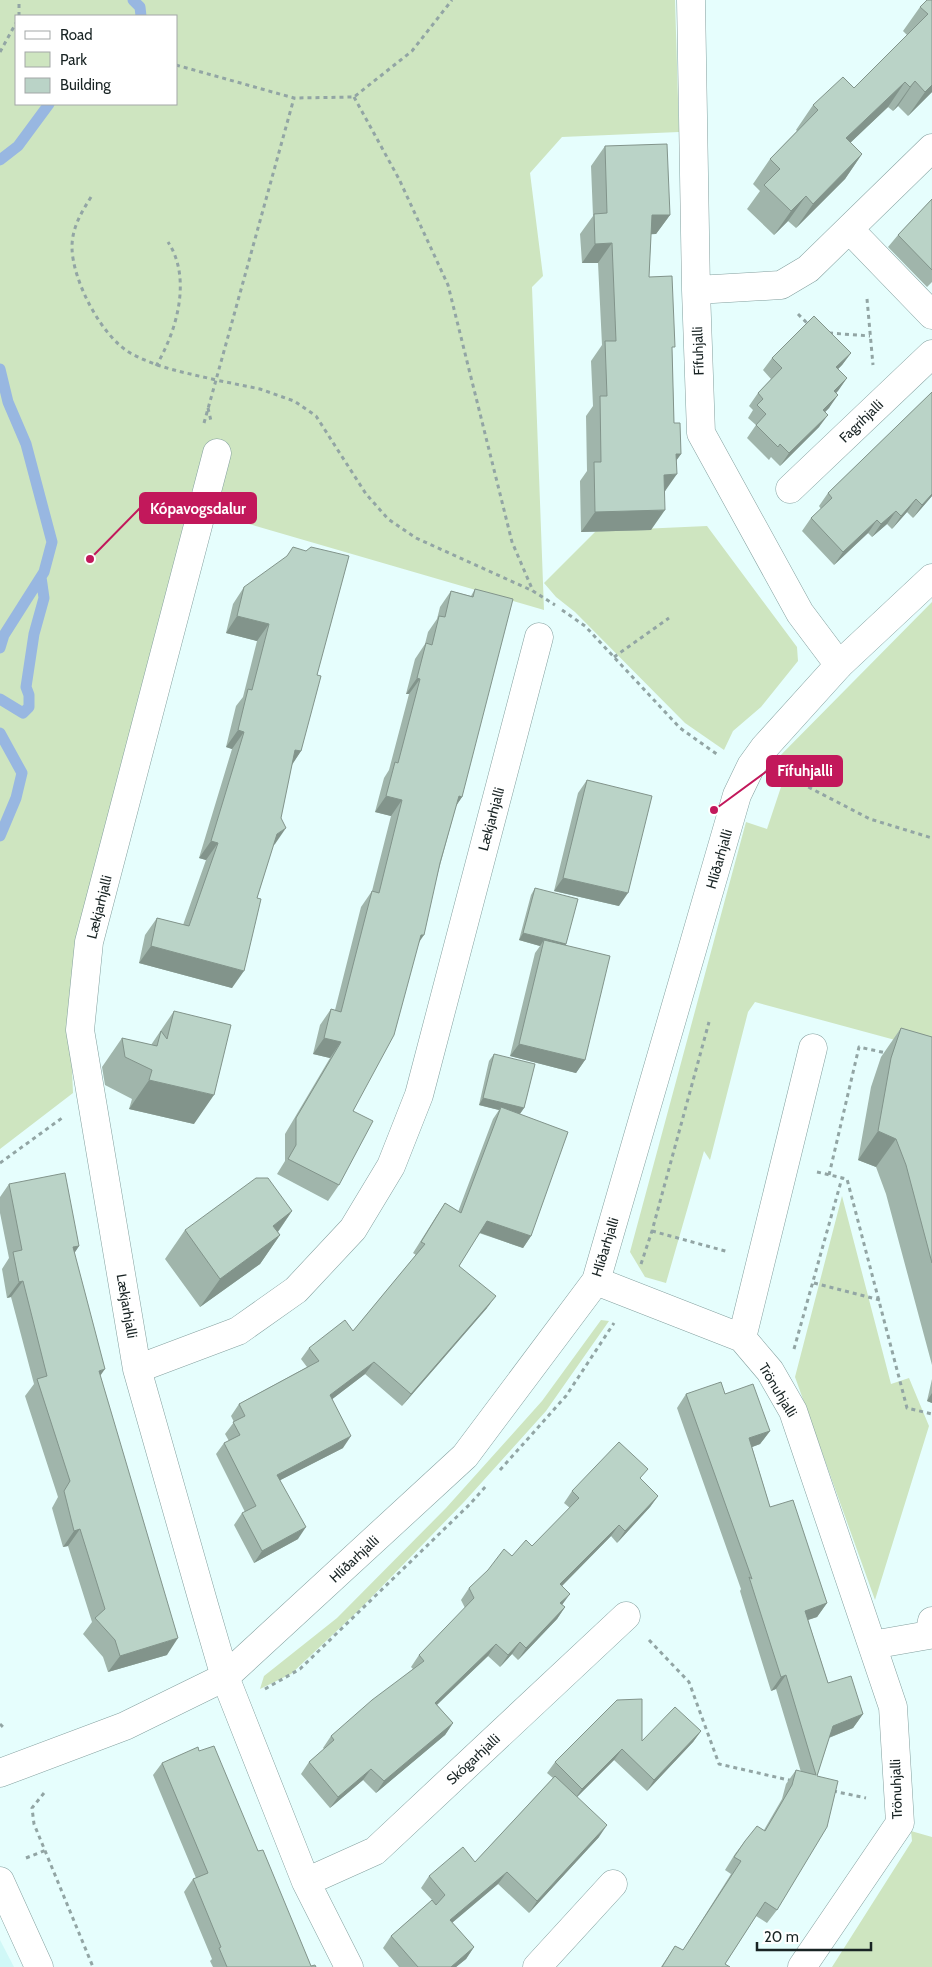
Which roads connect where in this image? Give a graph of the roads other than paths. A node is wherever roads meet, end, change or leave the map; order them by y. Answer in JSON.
{"nodes":[{"id":1,"x":691,"y":0,"type":"edge"},
{"id":2,"x":932,"y":148,"type":"edge"},
{"id":3,"x":849,"y":229,"type":"junction"},
{"id":4,"x":696,"y":290,"type":"junction"},
{"id":5,"x":932,"y":315,"type":"edge"},
{"id":6,"x":932,"y":354,"type":"edge"},
{"id":7,"x":218,"y":453,"type":"dead end"},
{"id":8,"x":790,"y":489,"type":"dead end"},
{"id":9,"x":932,"y":578,"type":"edge"},
{"id":10,"x":539,"y":637,"type":"dead end"},
{"id":11,"x":839,"y":665,"type":"junction"},
{"id":12,"x":813,"y":1048,"type":"dead end"},
{"id":13,"x":596,"y":1280,"type":"junction"},
{"id":14,"x":742,"y":1338,"type":"junction"},
{"id":15,"x":137,"y":1369,"type":"junction"},
{"id":16,"x":626,"y":1616,"type":"road end"},
{"id":17,"x":932,"y":1621,"type":"edge"},
{"id":18,"x":872,"y":1646,"type":"junction"},
{"id":19,"x":225,"y":1677,"type":"junction"},
{"id":20,"x":0,"y":1773,"type":"edge"},
{"id":21,"x":0,"y":1881,"type":"edge"},
{"id":22,"x":306,"y":1882,"type":"junction"},
{"id":23,"x":614,"y":1884,"type":"dead end"},
{"id":24,"x":39,"y":1967,"type":"edge"},
{"id":25,"x":349,"y":1967,"type":"edge"},
{"id":26,"x":536,"y":1967,"type":"edge"},
{"id":27,"x":802,"y":1967,"type":"edge"}],
"edges":[{"from":1,"to":4,"type":"street","name":"Fífuhjalli"},
{"from":2,"to":3,"type":"street"},
{"from":3,"to":4,"type":"street"},
{"from":3,"to":5,"type":"street"},
{"from":4,"to":11,"type":"street","name":"Fífuhjalli"},
{"from":6,"to":8,"type":"street","name":"Fagrihjalli"},
{"from":7,"to":15,"type":"street","name":"Lækjarhjalli"},
{"from":9,"to":11,"type":"street","name":"Hlíðarhjalli"},
{"from":10,"to":15,"type":"street","name":"Lækjarhjalli"},
{"from":11,"to":13,"type":"street","name":"Hlíðarhjalli"},
{"from":12,"to":14,"type":"street"},
{"from":13,"to":14,"type":"street","name":"Trönuhjalli"},
{"from":13,"to":19,"type":"street","name":"Hlíðarhjalli"},
{"from":14,"to":18,"type":"street","name":"Trönuhjalli"},
{"from":15,"to":19,"type":"street","name":"Lækjarhjalli"},
{"from":16,"to":22,"type":"street","name":"Skógarhjalli"},
{"from":17,"to":18,"type":"street"},
{"from":18,"to":27,"type":"street","name":"Trönuhjalli"},
{"from":19,"to":20,"type":"street","name":"Hlíðarhjalli"},
{"from":19,"to":22,"type":"street"},
{"from":21,"to":24,"type":"street"},
{"from":22,"to":25,"type":"street"},
{"from":23,"to":26,"type":"street"}]}
